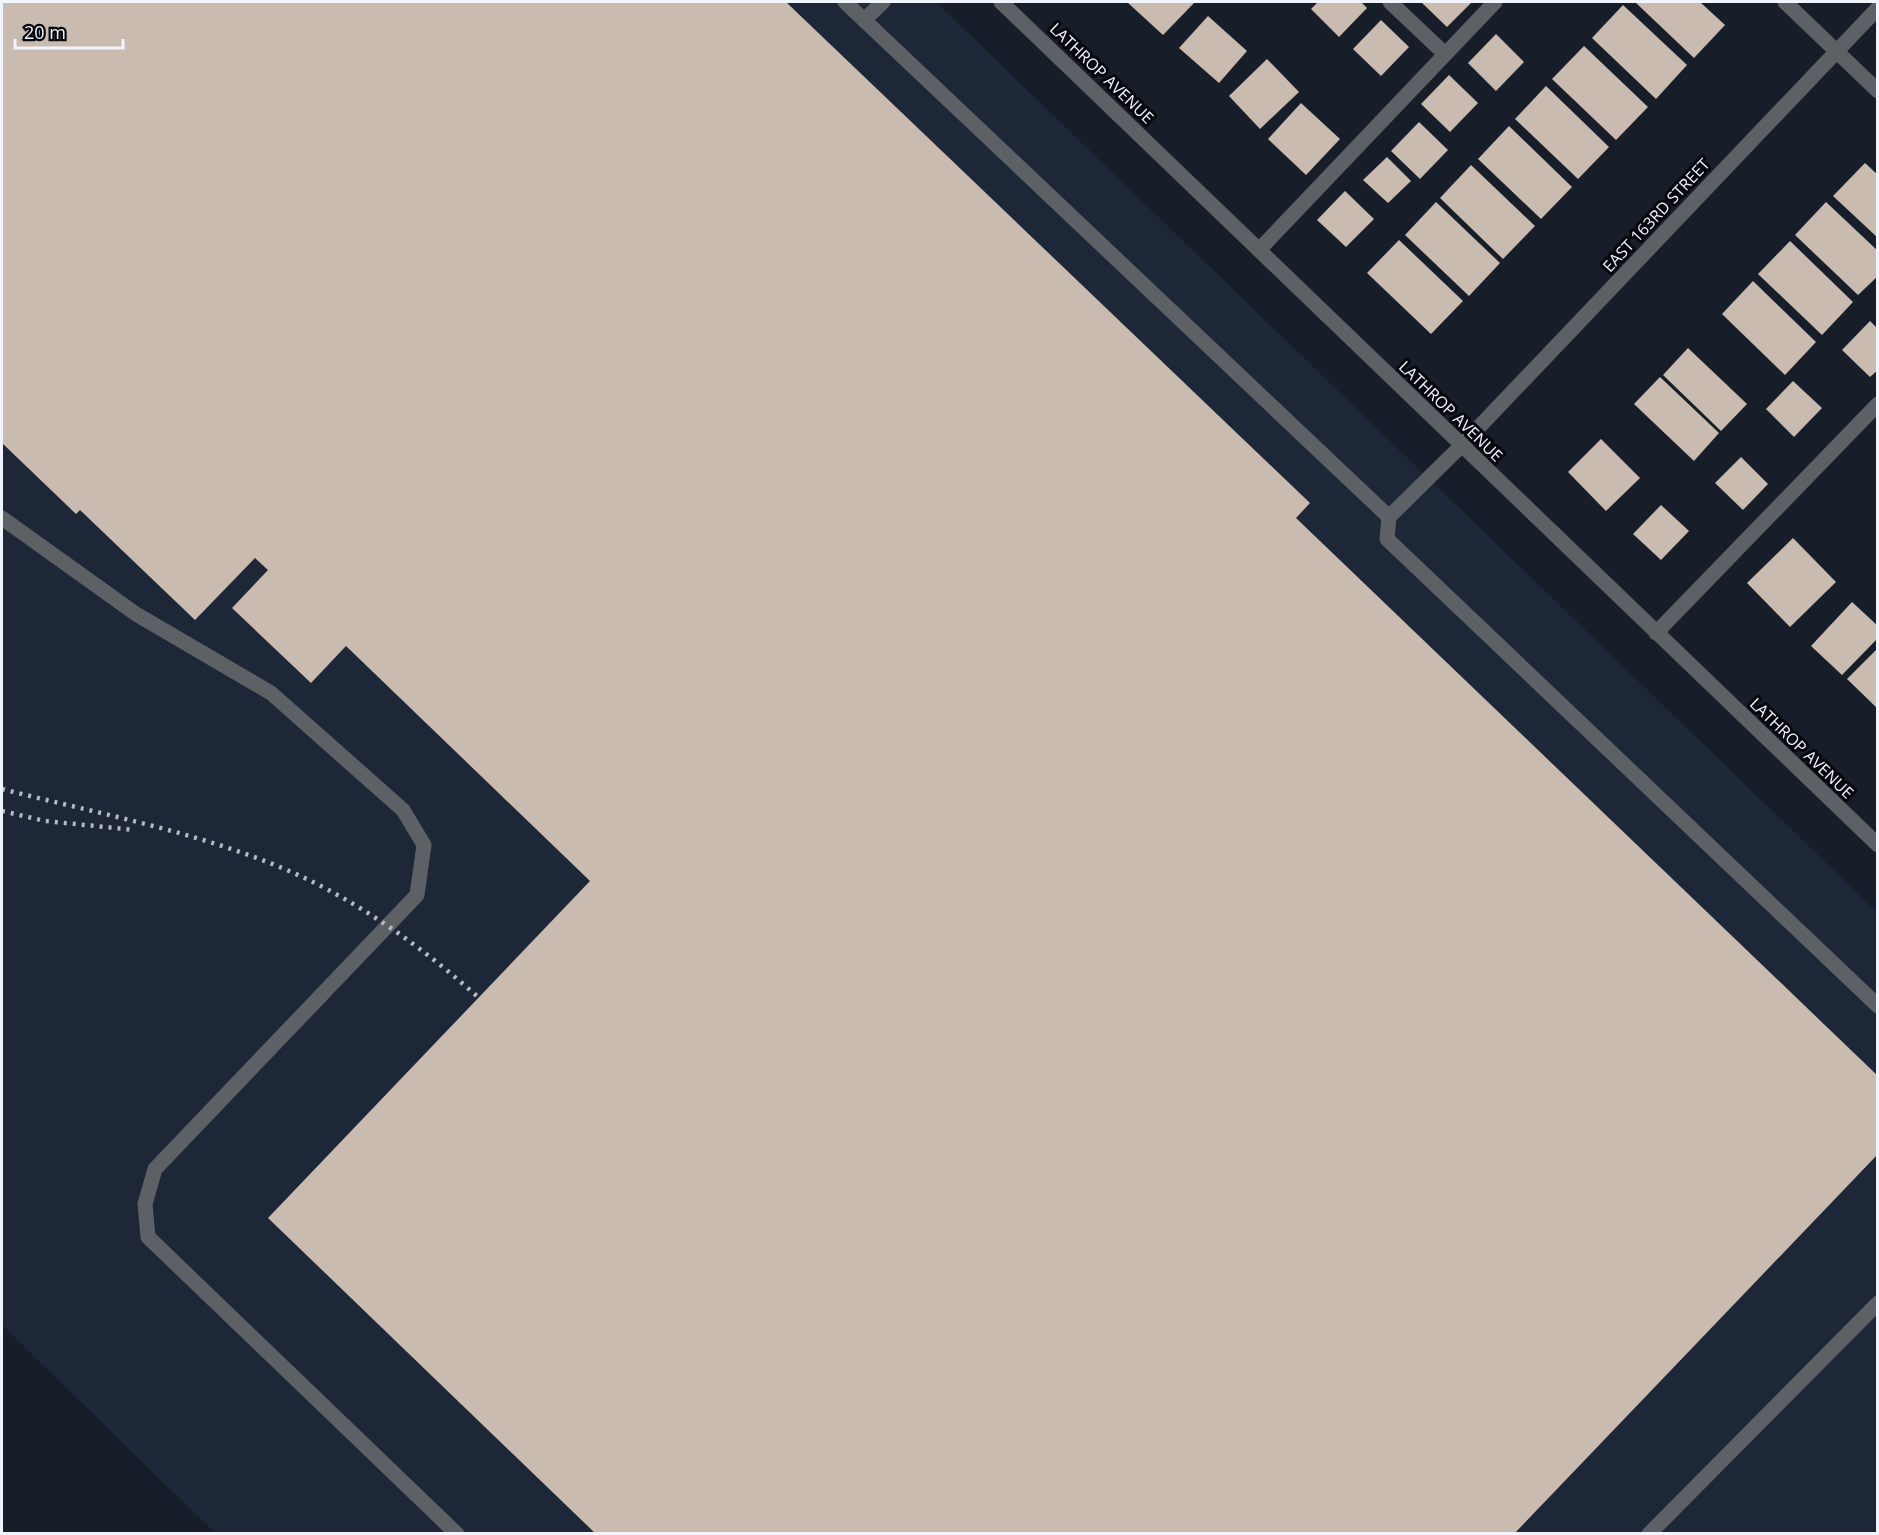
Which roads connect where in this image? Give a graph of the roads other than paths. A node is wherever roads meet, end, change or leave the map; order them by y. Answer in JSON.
{"nodes":[{"id":1,"x":845,"y":2,"type":"edge"},
{"id":2,"x":883,"y":2,"type":"edge"},
{"id":3,"x":1001,"y":2,"type":"edge"},
{"id":4,"x":1390,"y":2,"type":"edge"},
{"id":5,"x":1495,"y":2,"type":"edge"},
{"id":6,"x":1785,"y":2,"type":"edge"},
{"id":7,"x":1878,"y":8,"type":"edge"},
{"id":8,"x":864,"y":20,"type":"junction"},
{"id":9,"x":1836,"y":51,"type":"junction"},
{"id":10,"x":1445,"y":54,"type":"junction"},
{"id":11,"x":1878,"y":91,"type":"edge"},
{"id":12,"x":1258,"y":250,"type":"junction"},
{"id":13,"x":1878,"y":404,"type":"edge"},
{"id":14,"x":1461,"y":446,"type":"junction"},
{"id":15,"x":1389,"y":517,"type":"junction"},
{"id":16,"x":2,"y":518,"type":"edge"},
{"id":17,"x":1656,"y":633,"type":"junction"},
{"id":18,"x":1878,"y":845,"type":"edge"},
{"id":19,"x":1878,"y":1006,"type":"edge"},
{"id":20,"x":1878,"y":1303,"type":"edge"},
{"id":21,"x":458,"y":1533,"type":"edge"},
{"id":22,"x":1649,"y":1533,"type":"edge"}],
"edges":[{"from":1,"to":8,"type":"street"},
{"from":2,"to":8,"type":"street"},
{"from":3,"to":12,"type":"street","name":"LATHROP AVENUE"},
{"from":4,"to":10,"type":"street"},
{"from":5,"to":10,"type":"street"},
{"from":6,"to":9,"type":"street"},
{"from":7,"to":9,"type":"street","name":"EAST 163RD STREET"},
{"from":8,"to":15,"type":"street"},
{"from":9,"to":11,"type":"street"},
{"from":9,"to":14,"type":"street","name":"EAST 163RD STREET"},
{"from":10,"to":12,"type":"street"},
{"from":12,"to":14,"type":"street","name":"LATHROP AVENUE"},
{"from":13,"to":17,"type":"street"},
{"from":14,"to":15,"type":"street","name":"EAST 163RD STREET"},
{"from":14,"to":17,"type":"street","name":"LATHROP AVENUE"},
{"from":15,"to":19,"type":"street"},
{"from":16,"to":21,"type":"street"},
{"from":17,"to":18,"type":"street","name":"LATHROP AVENUE"},
{"from":20,"to":22,"type":"street"}]}
